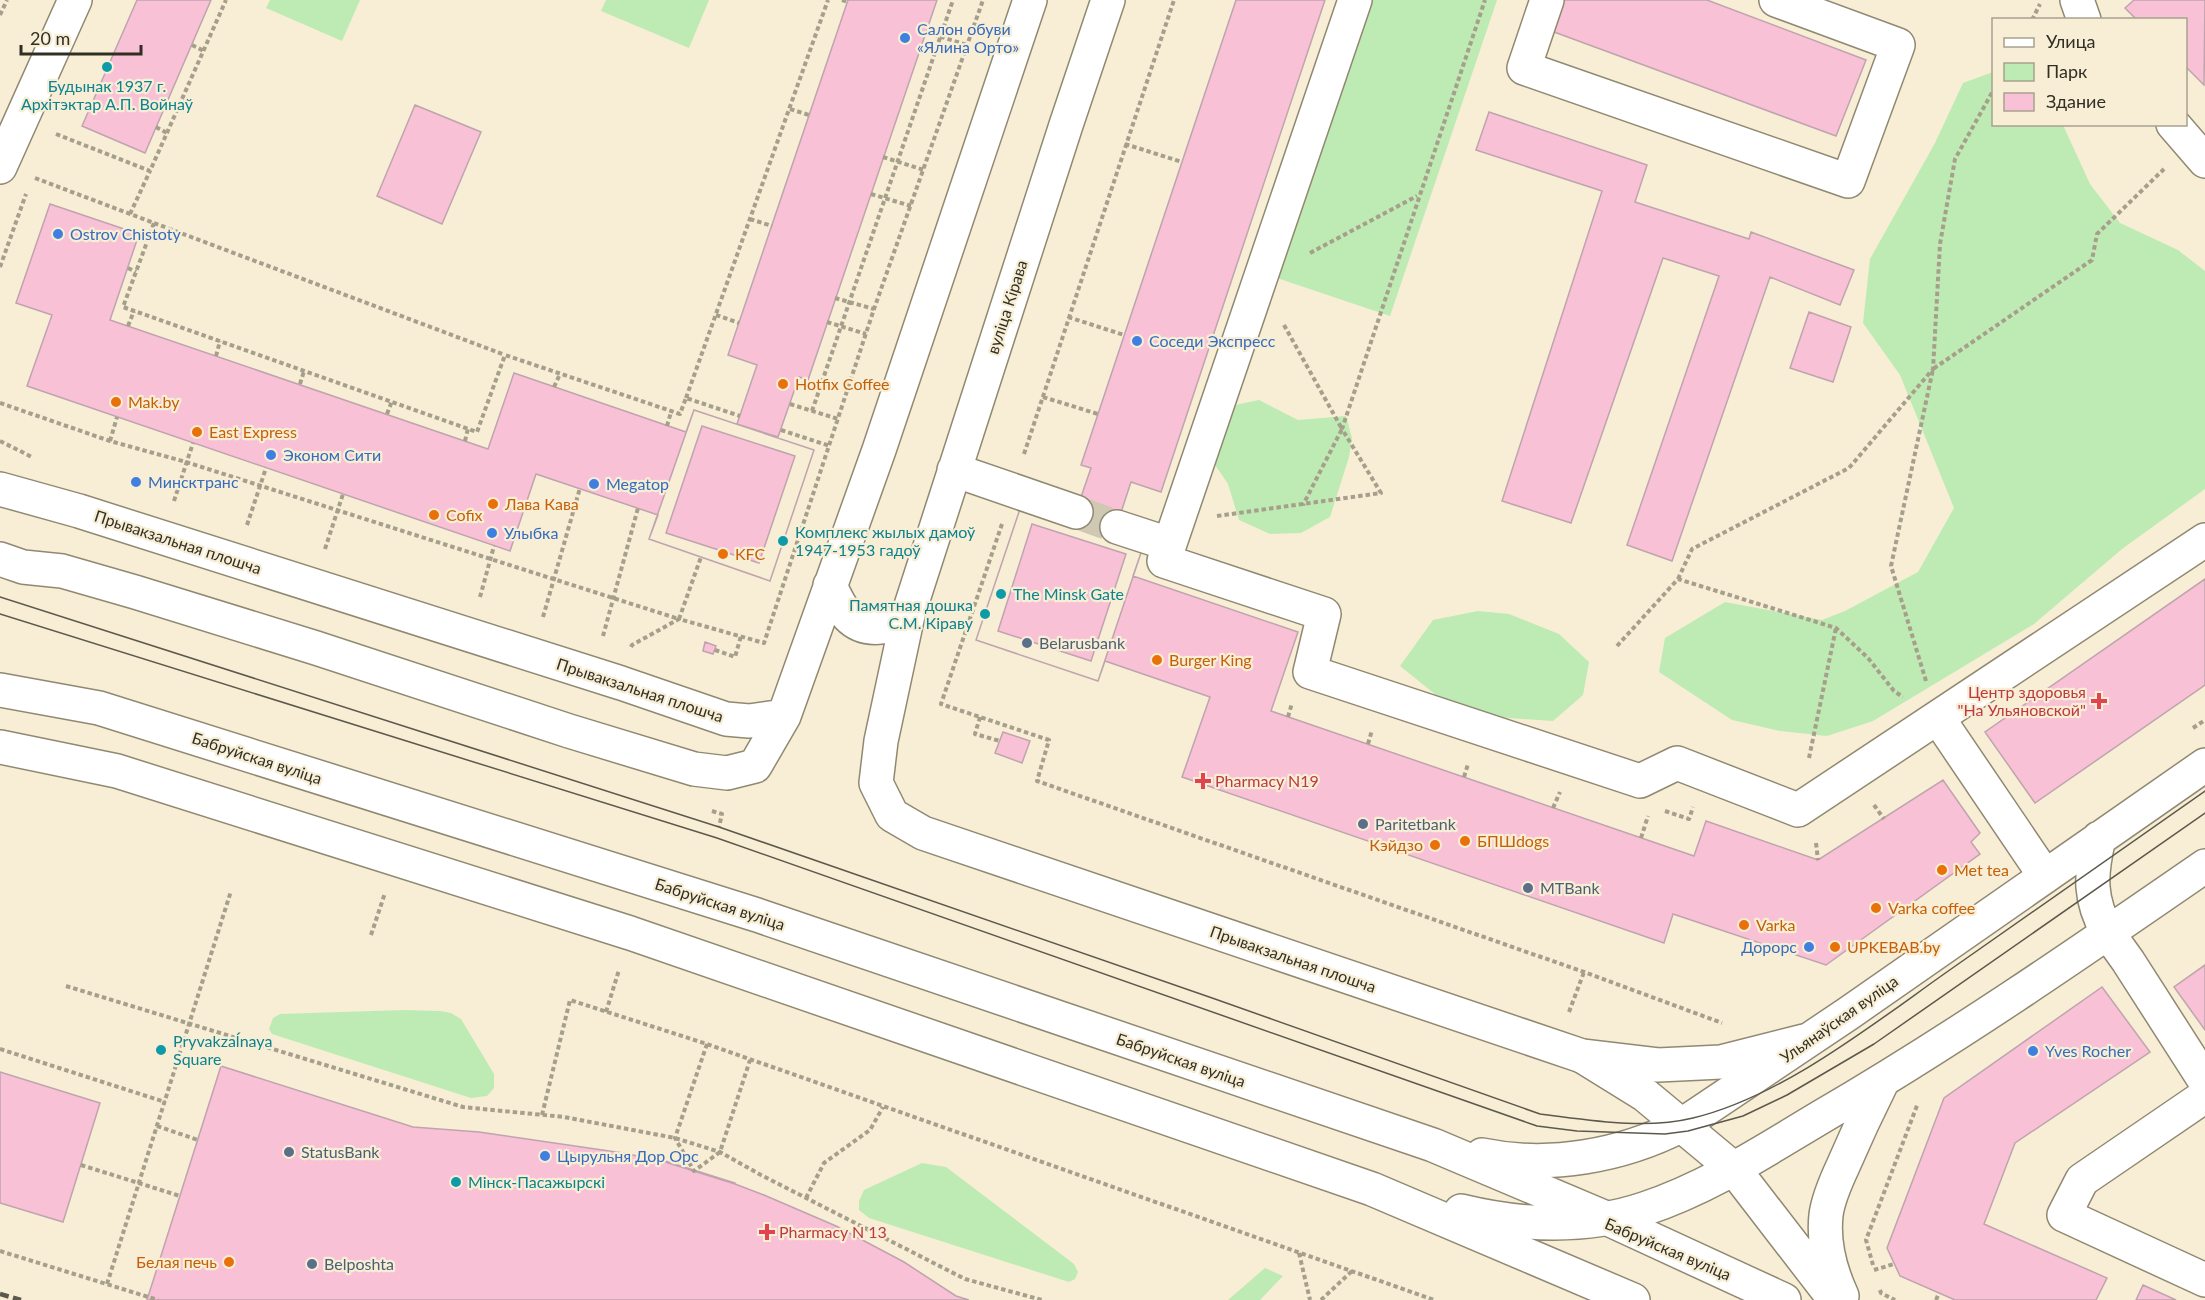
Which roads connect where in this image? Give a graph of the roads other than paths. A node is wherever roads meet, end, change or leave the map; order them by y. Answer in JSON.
{"nodes":[{"id":1,"x":75,"y":0,"type":"edge"},
{"id":2,"x":1030,"y":0,"type":"edge"},
{"id":3,"x":1108,"y":0,"type":"edge"},
{"id":4,"x":1355,"y":0,"type":"edge"},
{"id":5,"x":1546,"y":0,"type":"edge"},
{"id":6,"x":1776,"y":0,"type":"edge"},
{"id":7,"x":2077,"y":0,"type":"edge"},
{"id":8,"x":2083,"y":18,"type":"edge"},
{"id":9,"x":0,"y":166,"type":"edge"},
{"id":10,"x":954,"y":470,"type":"junction"},
{"id":11,"x":0,"y":489,"type":"edge"},
{"id":12,"x":1077,"y":512,"type":"tunnel mouth"},
{"id":13,"x":1117,"y":527,"type":"tunnel mouth"},
{"id":14,"x":1173,"y":533,"type":"junction"},
{"id":15,"x":2205,"y":540,"type":"edge"},
{"id":16,"x":0,"y":559,"type":"edge"},
{"id":17,"x":830,"y":585,"type":"junction"},
{"id":18,"x":909,"y":615,"type":"junction"},
{"id":19,"x":0,"y":690,"type":"edge"},
{"id":20,"x":887,"y":713,"type":"joint"},
{"id":21,"x":784,"y":716,"type":"junction"},
{"id":22,"x":1938,"y":718,"type":"junction"},
{"id":23,"x":0,"y":747,"type":"edge"},
{"id":24,"x":2205,"y":765,"type":"edge"},
{"id":25,"x":2099,"y":838,"type":"junction"},
{"id":26,"x":2205,"y":866,"type":"edge"},
{"id":27,"x":2045,"y":876,"type":"junction"},
{"id":28,"x":2108,"y":933,"type":"junction"},
{"id":29,"x":1808,"y":1040,"type":"junction"},
{"id":30,"x":1582,"y":1056,"type":"junction"},
{"id":31,"x":2205,"y":1081,"type":"edge"},
{"id":32,"x":1882,"y":1082,"type":"junction"},
{"id":33,"x":2205,"y":1096,"type":"edge"},
{"id":34,"x":1682,"y":1125,"type":"junction"},
{"id":35,"x":1433,"y":1145,"type":"junction"},
{"id":36,"x":1734,"y":1169,"type":"junction"},
{"id":37,"x":1372,"y":1189,"type":"junction"},
{"id":38,"x":1606,"y":1218,"type":"junction"},
{"id":39,"x":2205,"y":1280,"type":"edge"},
{"id":40,"x":1633,"y":1300,"type":"edge"},
{"id":41,"x":1784,"y":1300,"type":"edge"},
{"id":42,"x":1835,"y":1300,"type":"edge"},
{"id":43,"x":1845,"y":1300,"type":"edge"}],
"edges":[{"from":1,"to":9,"type":"main road"},
{"from":2,"to":17,"type":"main road"},
{"from":3,"to":10,"type":"main road","name":"вуліца Кірава"},
{"from":4,"to":14,"type":"main road"},
{"from":5,"to":6,"type":"main road"},
{"from":7,"to":8,"type":"main road"},
{"from":10,"to":12,"type":"main road"},
{"from":10,"to":18,"type":"main road","name":"вуліца Кірава"},
{"from":11,"to":21,"type":"main road","name":"Прывакзальная плошча"},
{"from":13,"to":14,"type":"main road"},
{"from":14,"to":22,"type":"main road"},
{"from":15,"to":22,"type":"main road"},
{"from":16,"to":21,"type":"main road"},
{"from":17,"to":18,"type":"main road"},
{"from":17,"to":21,"type":"main road"},
{"from":18,"to":20,"type":"main road","name":"вуліца Кірава"},
{"from":19,"to":35,"type":"main road","name":"Бабруйская вуліца"},
{"from":20,"to":30,"type":"main road","name":"Прывакзальная плошча"},
{"from":22,"to":27,"type":"main road"},
{"from":23,"to":37,"type":"main road","name":"Бабруйская вуліца"},
{"from":24,"to":25,"type":"main road","name":"Ульянаўская вуліца"},
{"from":25,"to":27,"type":"main road","name":"Ульянаўская вуліца"},
{"from":25,"to":28,"type":"main road"},
{"from":26,"to":28,"type":"main road"},
{"from":27,"to":29,"type":"main road","name":"Ульянаўская вуліца"},
{"from":28,"to":31,"type":"main road"},
{"from":28,"to":32,"type":"main road"},
{"from":29,"to":30,"type":"main road","name":"Прывакзальная плошча"},
{"from":29,"to":34,"type":"main road","name":"Ульянаўская вуліца"},
{"from":30,"to":34,"type":"main road"},
{"from":32,"to":36,"type":"main road"},
{"from":32,"to":43,"type":"main road"},
{"from":33,"to":39,"type":"main road"},
{"from":34,"to":35,"type":"main road","name":"Ульянаўская вуліца"},
{"from":34,"to":36,"type":"main road"},
{"from":35,"to":38,"type":"main road"},
{"from":36,"to":38,"type":"main road"},
{"from":36,"to":42,"type":"main road"},
{"from":37,"to":38,"type":"main road","name":"Бабруйская вуліца"},
{"from":37,"to":40,"type":"main road","name":"Бабруйская вуліца"},
{"from":38,"to":41,"type":"main road","name":"Бабруйская вуліца"}]}
